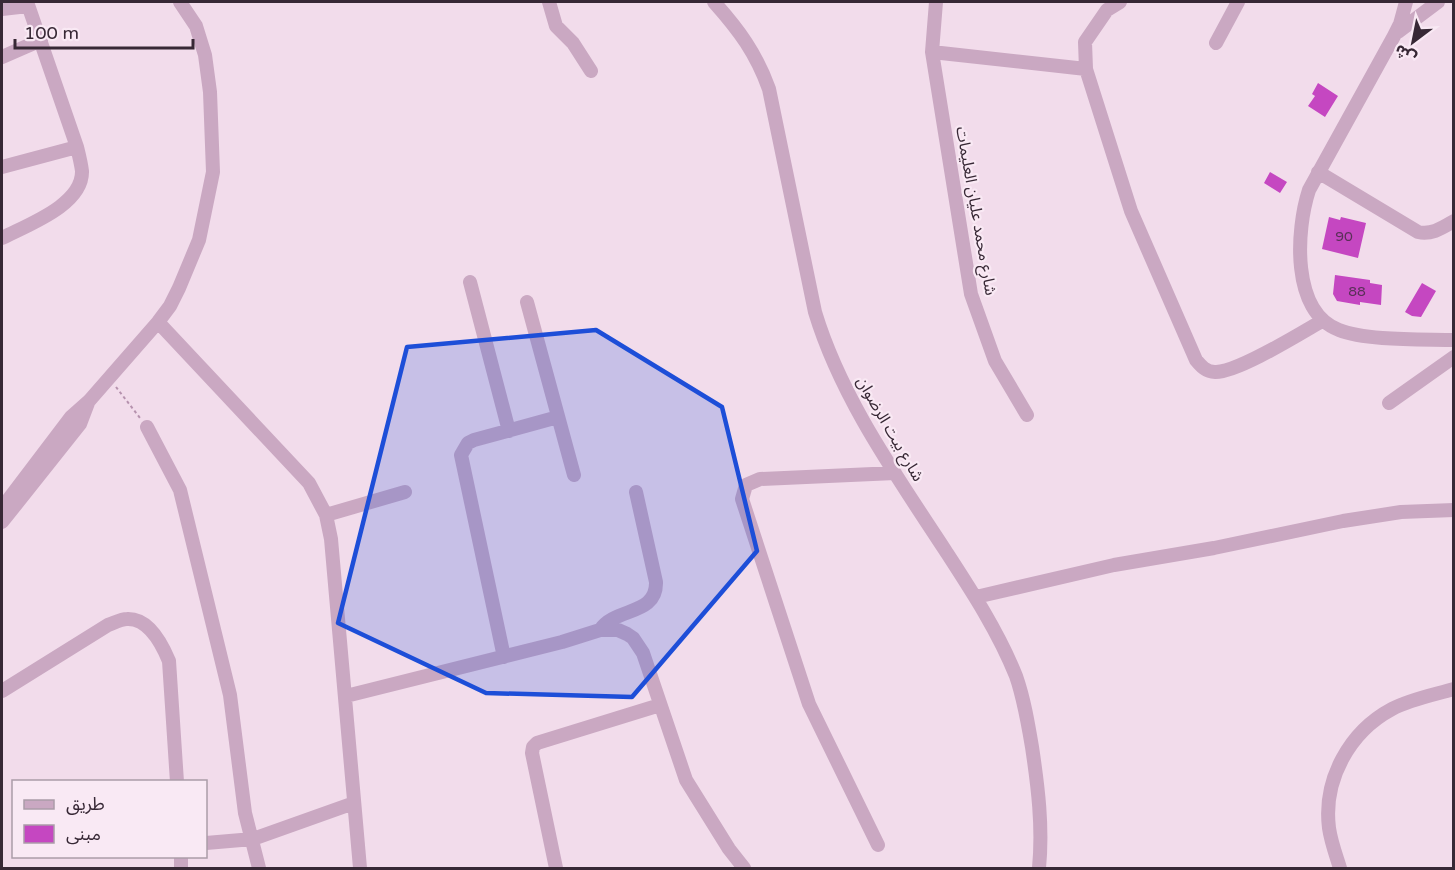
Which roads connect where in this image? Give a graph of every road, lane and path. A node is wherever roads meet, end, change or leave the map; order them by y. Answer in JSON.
{"nodes":[{"id":1,"x":180,"y":2,"type":"edge"},
{"id":2,"x":549,"y":2,"type":"edge"},
{"id":3,"x":714,"y":2,"type":"edge"},
{"id":4,"x":936,"y":2,"type":"edge"},
{"id":5,"x":1120,"y":2,"type":"edge"},
{"id":6,"x":1238,"y":2,"type":"edge"},
{"id":7,"x":1406,"y":2,"type":"edge"},
{"id":8,"x":1438,"y":2,"type":"edge"},
{"id":9,"x":28,"y":4,"type":"edge"},
{"id":10,"x":2,"y":9,"type":"edge"},
{"id":11,"x":1395,"y":36,"type":"junction"},
{"id":12,"x":41,"y":40,"type":"junction"},
{"id":13,"x":1216,"y":43,"type":"dead end"},
{"id":14,"x":932,"y":52,"type":"junction"},
{"id":15,"x":2,"y":57,"type":"edge"},
{"id":16,"x":1086,"y":69,"type":"junction"},
{"id":17,"x":591,"y":71,"type":"dead end"},
{"id":18,"x":77,"y":147,"type":"junction"},
{"id":19,"x":2,"y":167,"type":"edge"},
{"id":20,"x":1318,"y":172,"type":"junction"},
{"id":21,"x":1454,"y":221,"type":"edge"},
{"id":22,"x":2,"y":238,"type":"edge"},
{"id":23,"x":470,"y":282,"type":"dead end"},
{"id":24,"x":527,"y":302,"type":"dead end"},
{"id":25,"x":1322,"y":321,"type":"junction"},
{"id":26,"x":158,"y":322,"type":"junction"},
{"id":27,"x":1454,"y":340,"type":"edge"},
{"id":28,"x":1454,"y":357,"type":"edge"},
{"id":29,"x":110,"y":378,"type":"junction"},
{"id":30,"x":89,"y":401,"type":"junction"},
{"id":31,"x":1389,"y":403,"type":"dead end"},
{"id":32,"x":1027,"y":415,"type":"dead end"},
{"id":33,"x":558,"y":417,"type":"junction"},
{"id":34,"x":147,"y":427,"type":"joint"},
{"id":35,"x":509,"y":431,"type":"junction"},
{"id":36,"x":895,"y":473,"type":"junction"},
{"id":37,"x":574,"y":475,"type":"dead end"},
{"id":38,"x":405,"y":492,"type":"dead end"},
{"id":39,"x":636,"y":492,"type":"dead end"},
{"id":40,"x":2,"y":508,"type":"edge"},
{"id":41,"x":1454,"y":510,"type":"edge"},
{"id":42,"x":326,"y":515,"type":"junction"},
{"id":43,"x":2,"y":522,"type":"edge"},
{"id":44,"x":976,"y":597,"type":"junction"},
{"id":45,"x":600,"y":630,"type":"junction"},
{"id":46,"x":504,"y":657,"type":"junction"},
{"id":47,"x":1454,"y":689,"type":"edge"},
{"id":48,"x":2,"y":691,"type":"edge"},
{"id":49,"x":346,"y":696,"type":"junction"},
{"id":50,"x":660,"y":705,"type":"junction"},
{"id":51,"x":177,"y":780,"type":"edge"},
{"id":52,"x":354,"y":804,"type":"junction"},
{"id":53,"x":253,"y":840,"type":"junction"},
{"id":54,"x":207,"y":843,"type":"edge"},
{"id":55,"x":878,"y":844,"type":"dead end"},
{"id":56,"x":260,"y":868,"type":"edge"},
{"id":57,"x":360,"y":868,"type":"edge"},
{"id":58,"x":556,"y":868,"type":"edge"},
{"id":59,"x":744,"y":868,"type":"edge"},
{"id":60,"x":1039,"y":868,"type":"edge"},
{"id":61,"x":1340,"y":868,"type":"edge"}],
"edges":[{"from":1,"to":26,"type":"street"},
{"from":2,"to":17,"type":"street"},
{"from":3,"to":36,"type":"street","name":"شارع بيت الرضوان"},
{"from":4,"to":14,"type":"street","name":"شارع محمد عليان العليمات"},
{"from":5,"to":16,"type":"street"},
{"from":6,"to":13,"type":"street"},
{"from":7,"to":11,"type":"street"},
{"from":8,"to":11,"type":"street"},
{"from":9,"to":10,"type":"street"},
{"from":9,"to":12,"type":"street"},
{"from":11,"to":20,"type":"street"},
{"from":12,"to":15,"type":"street"},
{"from":12,"to":18,"type":"street"},
{"from":14,"to":16,"type":"street"},
{"from":14,"to":32,"type":"street","name":"شارع محمد عليان العليمات"},
{"from":16,"to":25,"type":"street"},
{"from":18,"to":19,"type":"street"},
{"from":18,"to":22,"type":"street"},
{"from":20,"to":21,"type":"street"},
{"from":20,"to":25,"type":"street"},
{"from":23,"to":35,"type":"street"},
{"from":24,"to":33,"type":"street"},
{"from":25,"to":27,"type":"street"},
{"from":26,"to":29,"type":"street"},
{"from":26,"to":42,"type":"street"},
{"from":28,"to":31,"type":"street"},
{"from":29,"to":30,"type":"street"},
{"from":29,"to":34,"type":"path"},
{"from":30,"to":40,"type":"street"},
{"from":30,"to":43,"type":"street"},
{"from":33,"to":35,"type":"street"},
{"from":33,"to":37,"type":"street"},
{"from":34,"to":53,"type":"street"},
{"from":35,"to":46,"type":"street"},
{"from":36,"to":44,"type":"street","name":"شارع بيت الرضوان"},
{"from":36,"to":55,"type":"street"},
{"from":38,"to":42,"type":"street"},
{"from":39,"to":45,"type":"street"},
{"from":41,"to":44,"type":"street"},
{"from":42,"to":49,"type":"street"},
{"from":44,"to":60,"type":"street","name":"شارع بيت الرضوان"},
{"from":45,"to":46,"type":"street"},
{"from":45,"to":50,"type":"street"},
{"from":46,"to":49,"type":"street"},
{"from":47,"to":61,"type":"street"},
{"from":48,"to":51,"type":"street"},
{"from":49,"to":52,"type":"street"},
{"from":50,"to":58,"type":"street"},
{"from":50,"to":59,"type":"street"},
{"from":52,"to":53,"type":"street"},
{"from":52,"to":57,"type":"street"},
{"from":53,"to":54,"type":"street"},
{"from":53,"to":56,"type":"street"}]}
